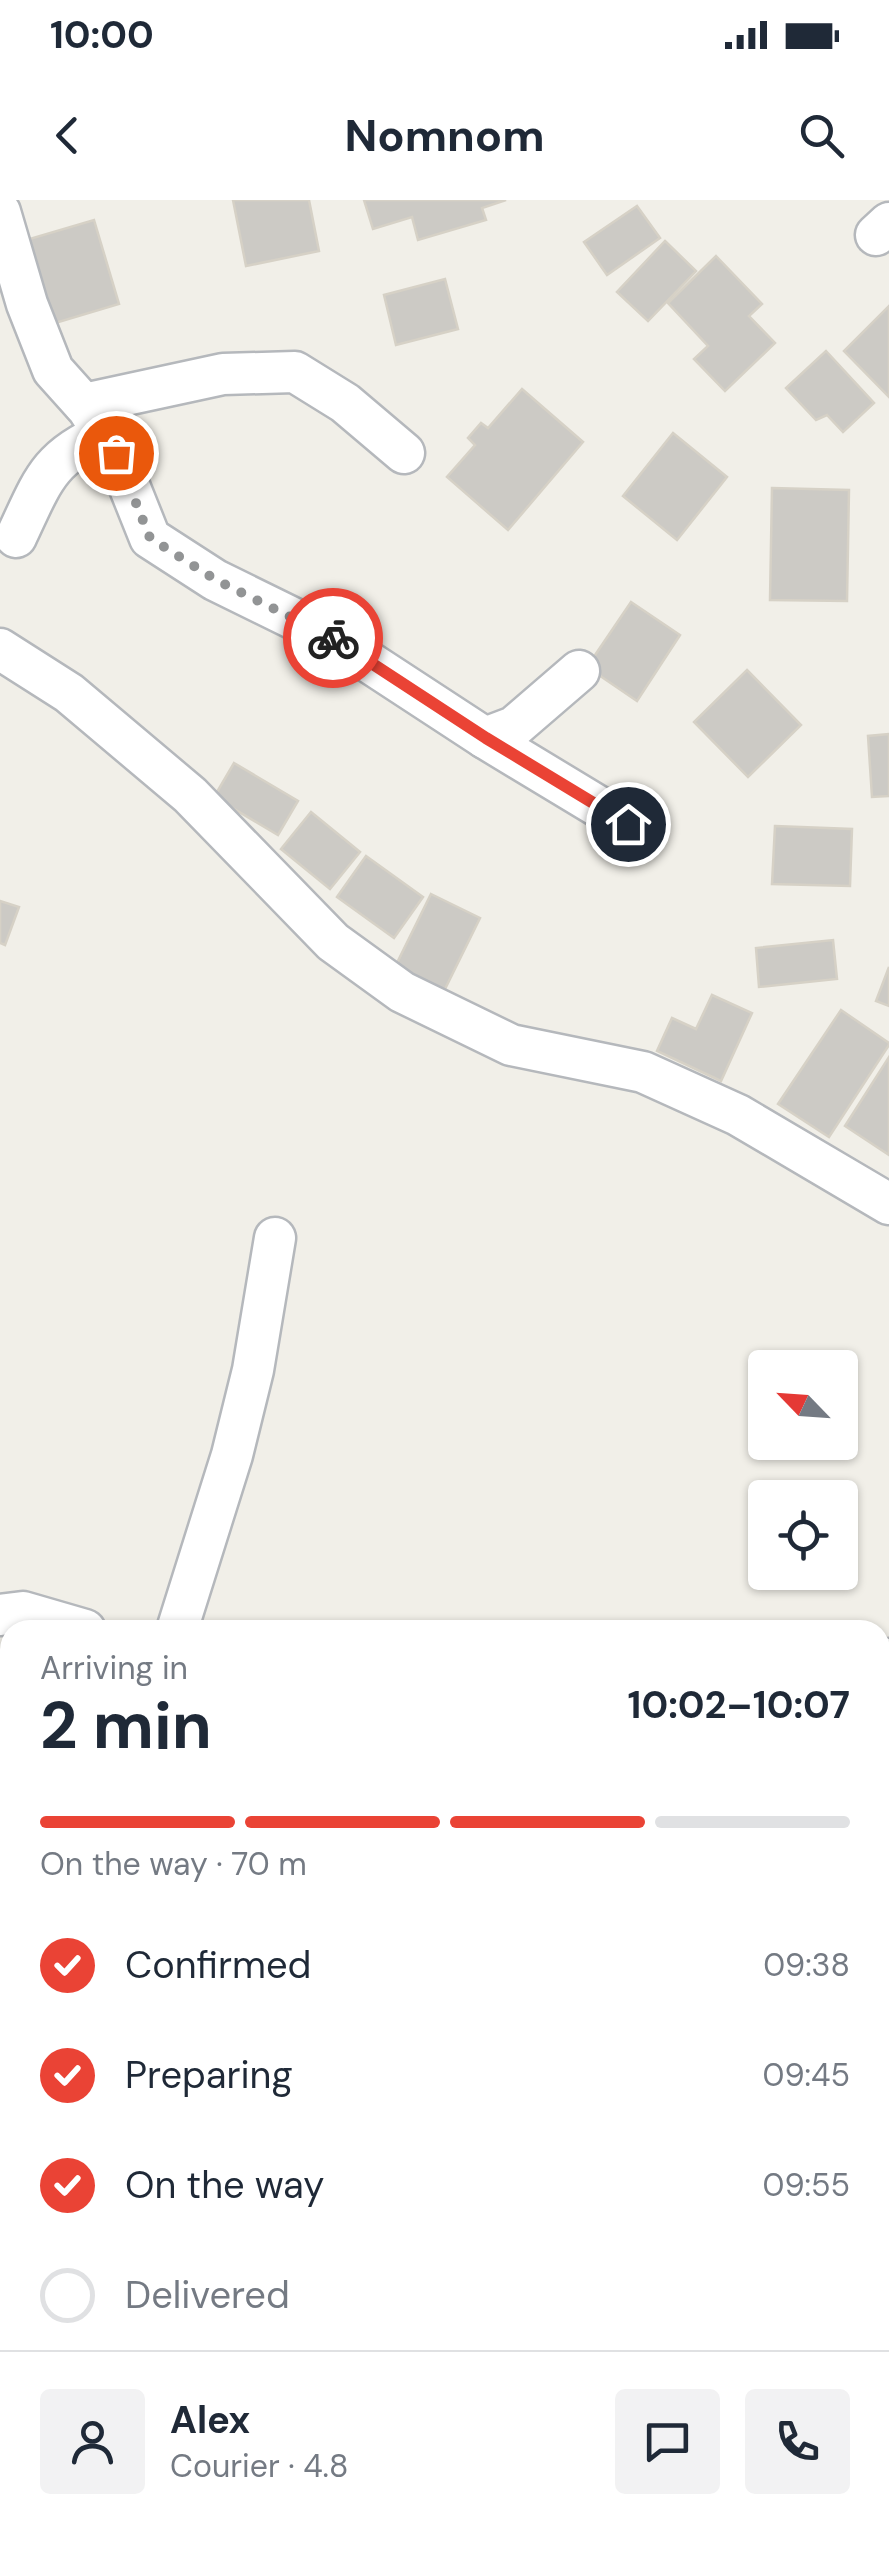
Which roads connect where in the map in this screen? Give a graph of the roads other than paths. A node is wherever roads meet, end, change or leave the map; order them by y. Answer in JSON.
{"nodes":[{"id":1,"x":0,"y":212,"type":"edge"},
{"id":2,"x":94,"y":419,"type":"junction"},
{"id":3,"x":404,"y":453,"type":"dead end"},
{"id":4,"x":16,"y":537,"type":"dead end"},
{"id":5,"x":0,"y":649,"type":"edge"},
{"id":6,"x":579,"y":671,"type":"dead end"},
{"id":7,"x":486,"y":738,"type":"junction"},
{"id":8,"x":628,"y":824,"type":"dead end"},
{"id":9,"x":889,"y":1204,"type":"edge"},
{"id":10,"x":276,"y":1238,"type":"dead end"},
{"id":11,"x":0,"y":1615,"type":"edge"},
{"id":12,"x":50,"y":1620,"type":"edge"},
{"id":13,"x":180,"y":1620,"type":"edge"}],
"edges":[{"from":1,"to":2,"type":"street"},
{"from":2,"to":3,"type":"street"},
{"from":2,"to":4,"type":"street"},
{"from":2,"to":7,"type":"street"},
{"from":5,"to":9,"type":"street"},
{"from":6,"to":7,"type":"street"},
{"from":7,"to":8,"type":"street"},
{"from":10,"to":13,"type":"street"},
{"from":11,"to":12,"type":"street"}]}
